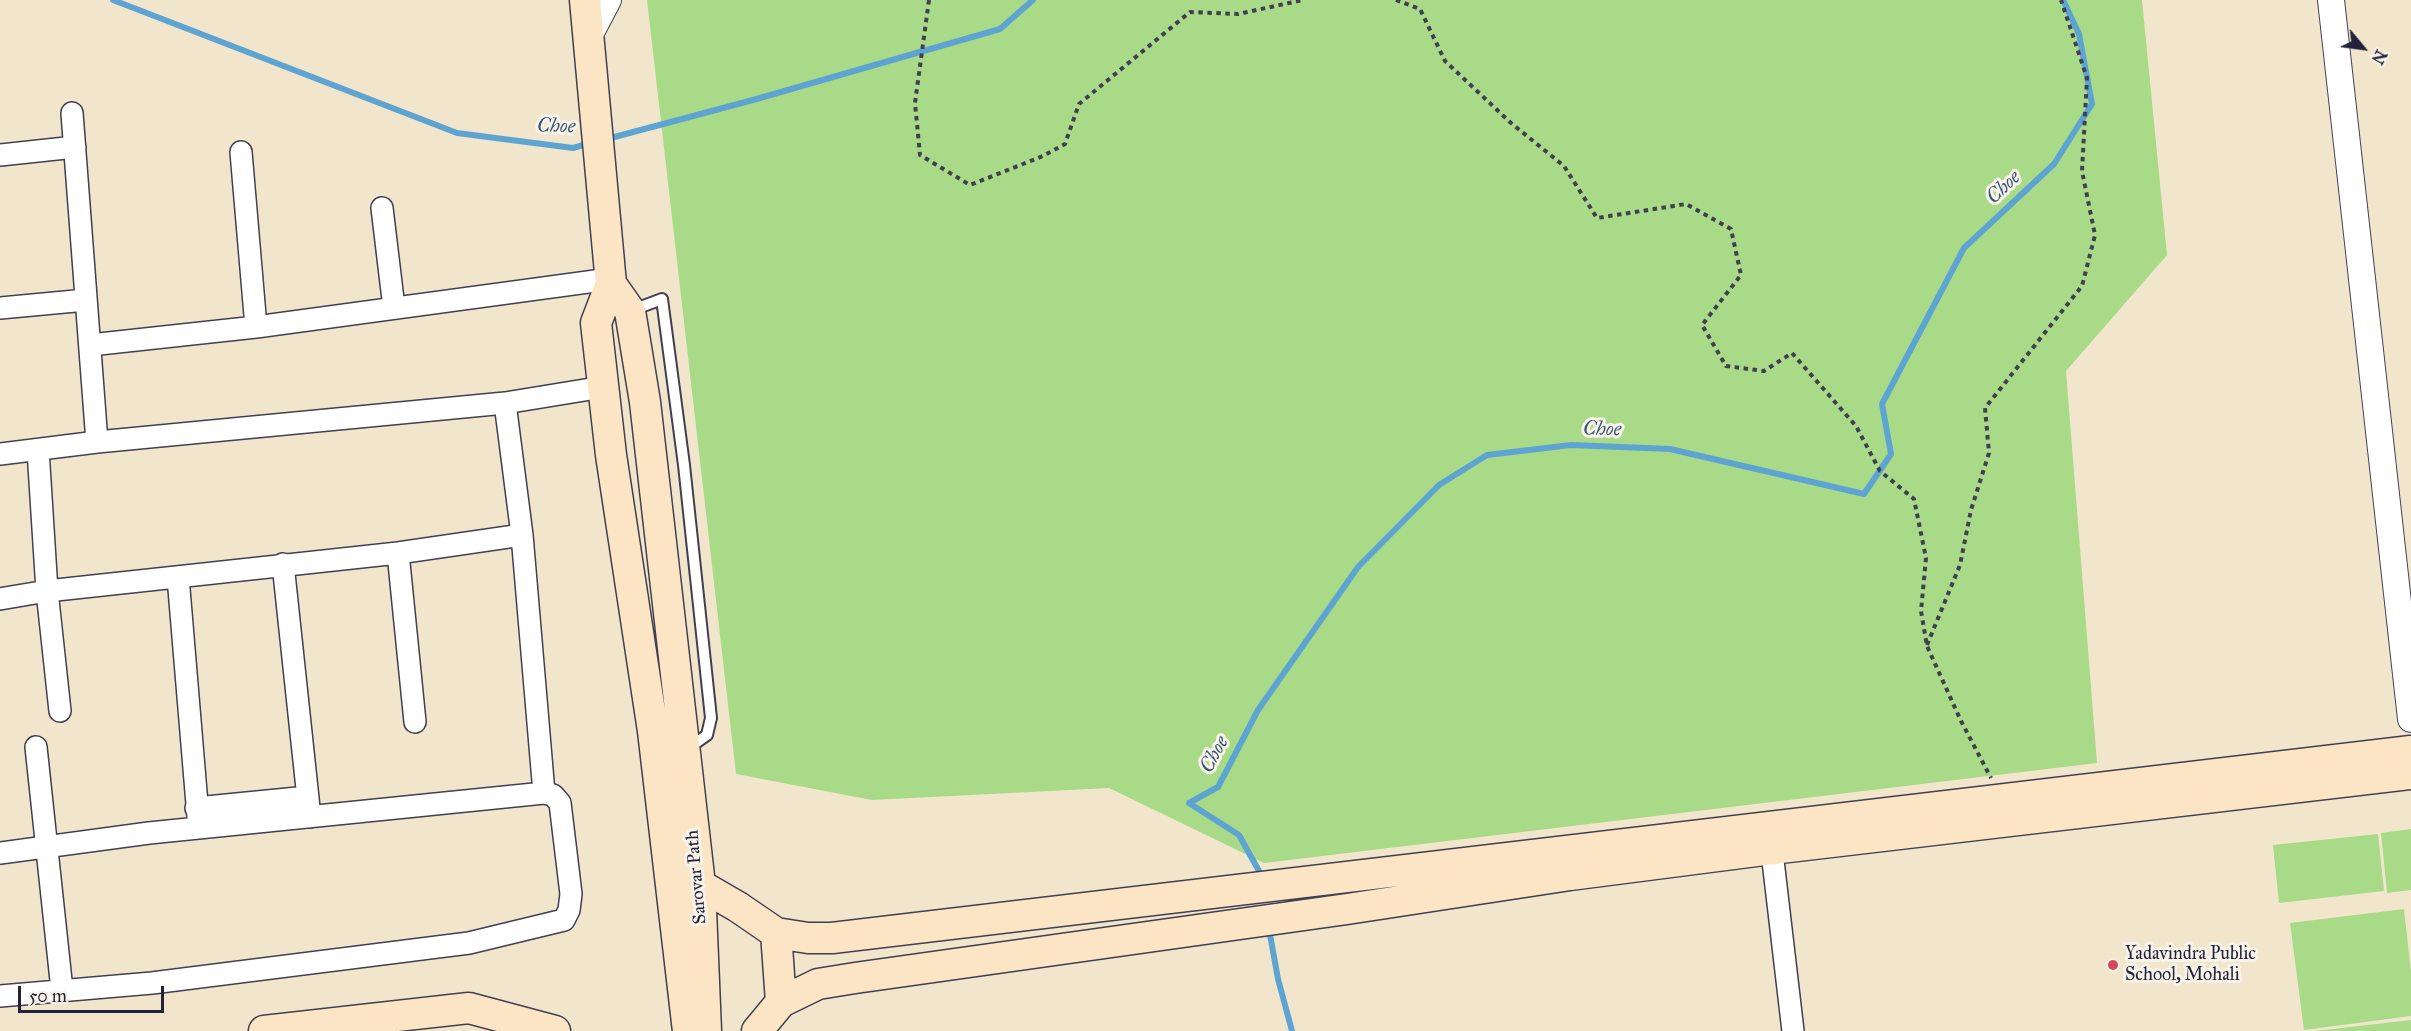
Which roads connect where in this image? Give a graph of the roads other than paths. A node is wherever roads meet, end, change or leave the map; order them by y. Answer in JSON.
{"nodes":[{"id":1,"x":569,"y":0,"type":"edge"},
{"id":2,"x":585,"y":0,"type":"edge"},
{"id":3,"x":608,"y":0,"type":"edge"},
{"id":4,"x":2331,"y":0,"type":"edge"},
{"id":5,"x":590,"y":45,"type":"junction"},
{"id":6,"x":72,"y":113,"type":"dead end"},
{"id":7,"x":75,"y":147,"type":"junction"},
{"id":8,"x":241,"y":152,"type":"dead end"},
{"id":9,"x":0,"y":155,"type":"edge"},
{"id":10,"x":382,"y":208,"type":"dead end"},
{"id":11,"x":610,"y":281,"type":"junction"},
{"id":12,"x":86,"y":300,"type":"junction"},
{"id":13,"x":0,"y":308,"type":"edge"},
{"id":14,"x":394,"y":308,"type":"junction"},
{"id":15,"x":256,"y":327,"type":"junction"},
{"id":16,"x":90,"y":345,"type":"junction"},
{"id":17,"x":603,"y":387,"type":"junction"},
{"id":18,"x":505,"y":403,"type":"junction"},
{"id":19,"x":97,"y":442,"type":"junction"},
{"id":20,"x":39,"y":450,"type":"junction"},
{"id":21,"x":0,"y":454,"type":"edge"},
{"id":22,"x":522,"y":535,"type":"junction"},
{"id":23,"x":398,"y":553,"type":"junction"},
{"id":24,"x":283,"y":564,"type":"junction"},
{"id":25,"x":178,"y":577,"type":"junction"},
{"id":26,"x":47,"y":591,"type":"junction"},
{"id":27,"x":0,"y":600,"type":"edge"},
{"id":28,"x":60,"y":711,"type":"dead end"},
{"id":29,"x":2411,"y":719,"type":"edge"},
{"id":30,"x":415,"y":722,"type":"dead end"},
{"id":31,"x":36,"y":747,"type":"dead end"},
{"id":32,"x":2411,"y":751,"type":"edge"},
{"id":33,"x":2411,"y":774,"type":"edge"},
{"id":34,"x":544,"y":793,"type":"junction"},
{"id":35,"x":309,"y":807,"type":"junction"},
{"id":36,"x":197,"y":818,"type":"junction"},
{"id":37,"x":1771,"y":838,"type":"junction"},
{"id":38,"x":47,"y":846,"type":"junction"},
{"id":39,"x":0,"y":853,"type":"edge"},
{"id":40,"x":1478,"y":876,"type":"junction"},
{"id":41,"x":700,"y":885,"type":"junction"},
{"id":42,"x":1219,"y":893,"type":"junction"},
{"id":43,"x":1224,"y":926,"type":"junction"},
{"id":44,"x":776,"y":933,"type":"junction"},
{"id":45,"x":62,"y":990,"type":"junction"},
{"id":46,"x":0,"y":996,"type":"edge"},
{"id":47,"x":781,"y":1002,"type":"junction"},
{"id":48,"x":264,"y":1031,"type":"edge"},
{"id":49,"x":555,"y":1031,"type":"edge"},
{"id":50,"x":688,"y":1031,"type":"edge"},
{"id":51,"x":706,"y":1031,"type":"edge"},
{"id":52,"x":758,"y":1031,"type":"edge"},
{"id":53,"x":1793,"y":1031,"type":"edge"}],
"edges":[{"from":1,"to":5,"type":"main road"},
{"from":2,"to":5,"type":"main road"},
{"from":3,"to":5,"type":"street"},
{"from":4,"to":29,"type":"street"},
{"from":5,"to":11,"type":"main road"},
{"from":6,"to":7,"type":"street"},
{"from":7,"to":9,"type":"street"},
{"from":7,"to":12,"type":"street"},
{"from":8,"to":15,"type":"street"},
{"from":10,"to":14,"type":"street"},
{"from":11,"to":14,"type":"street"},
{"from":11,"to":17,"type":"main road"},
{"from":11,"to":41,"type":"main road","name":"Sarovar Path"},
{"from":12,"to":13,"type":"street"},
{"from":12,"to":16,"type":"street"},
{"from":14,"to":15,"type":"street"},
{"from":15,"to":16,"type":"street"},
{"from":16,"to":19,"type":"street"},
{"from":17,"to":18,"type":"street"},
{"from":17,"to":50,"type":"main road"},
{"from":18,"to":19,"type":"street"},
{"from":18,"to":22,"type":"street"},
{"from":19,"to":20,"type":"street"},
{"from":20,"to":21,"type":"street"},
{"from":20,"to":26,"type":"street"},
{"from":22,"to":23,"type":"street"},
{"from":22,"to":34,"type":"street"},
{"from":23,"to":24,"type":"street"},
{"from":23,"to":30,"type":"street"},
{"from":24,"to":25,"type":"street"},
{"from":24,"to":35,"type":"street"},
{"from":25,"to":26,"type":"street"},
{"from":25,"to":36,"type":"street"},
{"from":26,"to":27,"type":"street"},
{"from":26,"to":28,"type":"street"},
{"from":31,"to":38,"type":"street"},
{"from":32,"to":37,"type":"main road"},
{"from":33,"to":37,"type":"main road"},
{"from":34,"to":35,"type":"street"},
{"from":34,"to":45,"type":"street"},
{"from":35,"to":36,"type":"street"},
{"from":36,"to":38,"type":"street"},
{"from":37,"to":40,"type":"main road"},
{"from":37,"to":53,"type":"street"},
{"from":38,"to":39,"type":"street"},
{"from":38,"to":45,"type":"street"},
{"from":40,"to":42,"type":"main road"},
{"from":40,"to":43,"type":"main road"},
{"from":41,"to":44,"type":"main road"},
{"from":41,"to":51,"type":"main road","name":"Sarovar Path"},
{"from":42,"to":43,"type":"main road"},
{"from":42,"to":44,"type":"main road"},
{"from":43,"to":47,"type":"main road"},
{"from":44,"to":47,"type":"main road"},
{"from":45,"to":46,"type":"street"},
{"from":47,"to":52,"type":"main road"},
{"from":48,"to":49,"type":"main road"}]}
